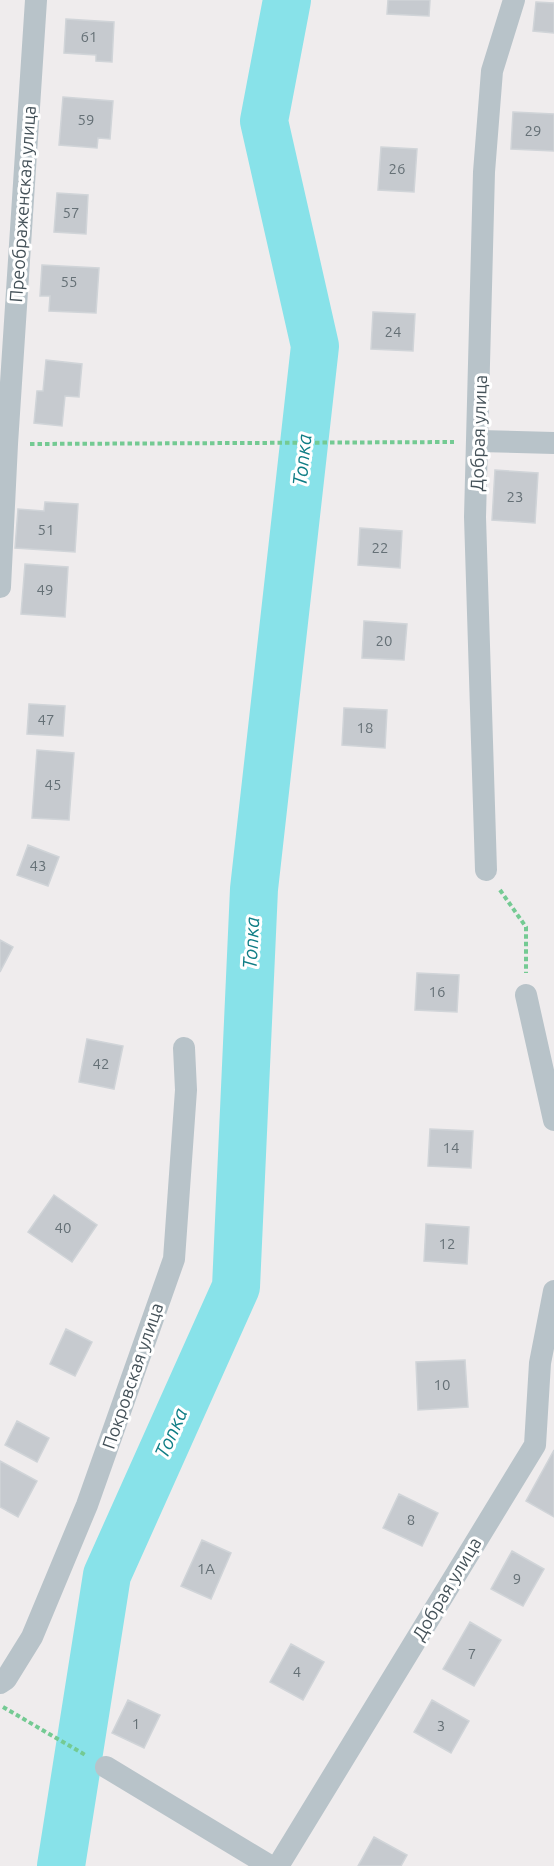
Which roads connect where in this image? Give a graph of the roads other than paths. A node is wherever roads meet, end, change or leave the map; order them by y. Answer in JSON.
{"nodes":[{"id":1,"x":36,"y":0,"type":"edge"},
{"id":2,"x":514,"y":0,"type":"edge"},
{"id":3,"x":479,"y":441,"type":"junction"},
{"id":4,"x":554,"y":443,"type":"edge"},
{"id":5,"x":3,"y":445,"type":"edge"},
{"id":6,"x":0,"y":587,"type":"edge"},
{"id":7,"x":486,"y":870,"type":"road end"},
{"id":8,"x":526,"y":995,"type":"road end"},
{"id":9,"x":184,"y":1047,"type":"dead end"},
{"id":10,"x":554,"y":1120,"type":"edge"},
{"id":11,"x":554,"y":1291,"type":"edge"},
{"id":12,"x":0,"y":1683,"type":"edge"},
{"id":13,"x":106,"y":1767,"type":"road end"},
{"id":14,"x":270,"y":1866,"type":"edge"},
{"id":15,"x":278,"y":1866,"type":"edge"}],
"edges":[{"from":1,"to":5,"type":"street","name":"Преображенская улица"},
{"from":2,"to":3,"type":"street","name":"Добрая улица"},
{"from":3,"to":4,"type":"street"},
{"from":3,"to":7,"type":"street","name":"Добрая улица"},
{"from":5,"to":6,"type":"street","name":"Преображенская улица"},
{"from":8,"to":10,"type":"street"},
{"from":9,"to":12,"type":"street","name":"Покровская улица"},
{"from":11,"to":15,"type":"street","name":"Добрая улица"},
{"from":13,"to":14,"type":"street"}]}
